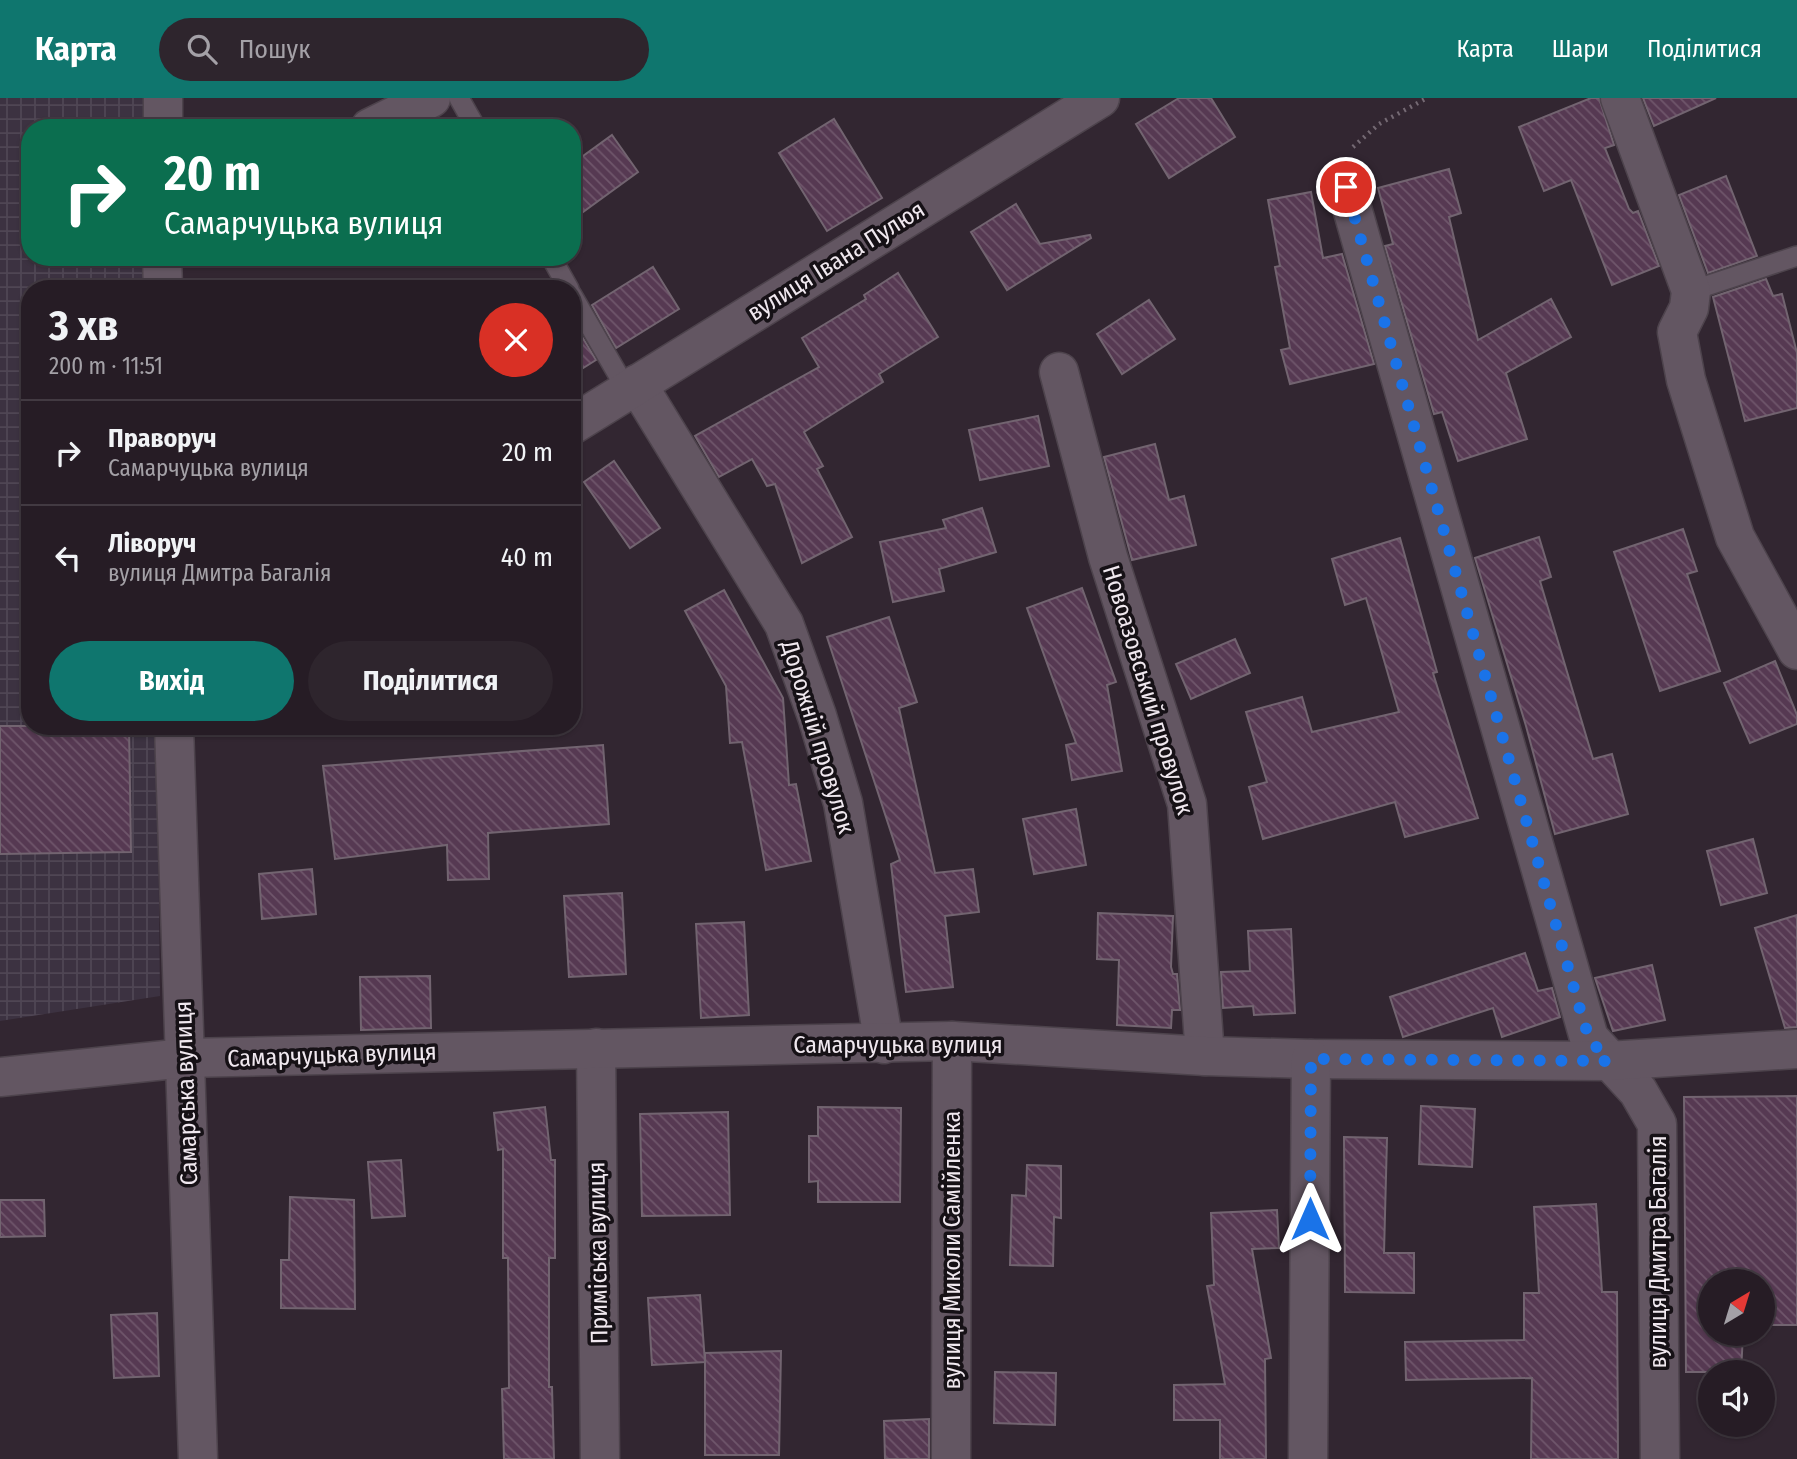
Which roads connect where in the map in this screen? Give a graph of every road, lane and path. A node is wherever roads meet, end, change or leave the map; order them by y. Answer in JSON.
{"nodes":[{"id":1,"x":163,"y":98,"type":"edge"},
{"id":2,"x":431,"y":98,"type":"edge"},
{"id":3,"x":459,"y":98,"type":"edge"},
{"id":4,"x":1100,"y":98,"type":"edge"},
{"id":5,"x":1427,"y":98,"type":"edge"},
{"id":6,"x":1620,"y":98,"type":"edge"},
{"id":7,"x":163,"y":119,"type":"edge"},
{"id":8,"x":388,"y":119,"type":"edge"},
{"id":9,"x":471,"y":119,"type":"edge"},
{"id":10,"x":1346,"y":187,"type":"joint"},
{"id":11,"x":1797,"y":256,"type":"edge"},
{"id":12,"x":1691,"y":291,"type":"junction"},
{"id":13,"x":581,"y":309,"type":"edge"},
{"id":14,"x":1059,"y":372,"type":"dead end"},
{"id":15,"x":632,"y":388,"type":"junction"},
{"id":16,"x":581,"y":419,"type":"edge"},
{"id":17,"x":1797,"y":650,"type":"edge"},
{"id":18,"x":174,"y":735,"type":"edge"},
{"id":19,"x":952,"y":1041,"type":"junction"},
{"id":20,"x":884,"y":1044,"type":"junction"},
{"id":21,"x":596,"y":1048,"type":"junction"},
{"id":22,"x":1797,"y":1049,"type":"edge"},
{"id":23,"x":1205,"y":1056,"type":"junction"},
{"id":24,"x":185,"y":1058,"type":"junction"},
{"id":25,"x":1311,"y":1059,"type":"junction"},
{"id":26,"x":1608,"y":1061,"type":"junction"},
{"id":27,"x":0,"y":1077,"type":"edge"},
{"id":28,"x":198,"y":1459,"type":"edge"},
{"id":29,"x":600,"y":1459,"type":"edge"},
{"id":30,"x":951,"y":1459,"type":"edge"},
{"id":31,"x":1308,"y":1459,"type":"edge"},
{"id":32,"x":1660,"y":1459,"type":"edge"}],
"edges":[{"from":1,"to":7,"type":"street"},
{"from":2,"to":8,"type":"street"},
{"from":3,"to":9,"type":"lane"},
{"from":4,"to":15,"type":"street","name":"вулиця Івана Пулюя"},
{"from":5,"to":10,"type":"path"},
{"from":6,"to":12,"type":"street"},
{"from":10,"to":26,"type":"street","name":"вулиця Дмитра Багалія"},
{"from":11,"to":12,"type":"lane"},
{"from":12,"to":17,"type":"street"},
{"from":13,"to":15,"type":"lane"},
{"from":14,"to":23,"type":"street","name":"Новоазовський провулок"},
{"from":15,"to":16,"type":"street","name":"вулиця Івана Пулюя"},
{"from":15,"to":20,"type":"street","name":"Дорожній провулок"},
{"from":18,"to":24,"type":"street","name":"Самарська вулиця"},
{"from":19,"to":20,"type":"street","name":"Самарчуцька вулиця"},
{"from":19,"to":23,"type":"street","name":"Самарчуцька вулиця"},
{"from":19,"to":30,"type":"street","name":"вулиця Миколи Самійленка"},
{"from":20,"to":21,"type":"street","name":"Самарчуцька вулиця"},
{"from":21,"to":24,"type":"street","name":"Самарчуцька вулиця"},
{"from":21,"to":29,"type":"street","name":"Приміська вулиця"},
{"from":22,"to":26,"type":"street","name":"Самарчуцька вулиця"},
{"from":23,"to":25,"type":"street","name":"Самарчуцька вулиця"},
{"from":24,"to":27,"type":"street","name":"Самарчуцька вулиця"},
{"from":24,"to":28,"type":"street","name":"Самарська вулиця"},
{"from":25,"to":26,"type":"street","name":"Самарчуцька вулиця"},
{"from":25,"to":31,"type":"street"},
{"from":26,"to":32,"type":"street","name":"вулиця Дмитра Багалія"}]}
